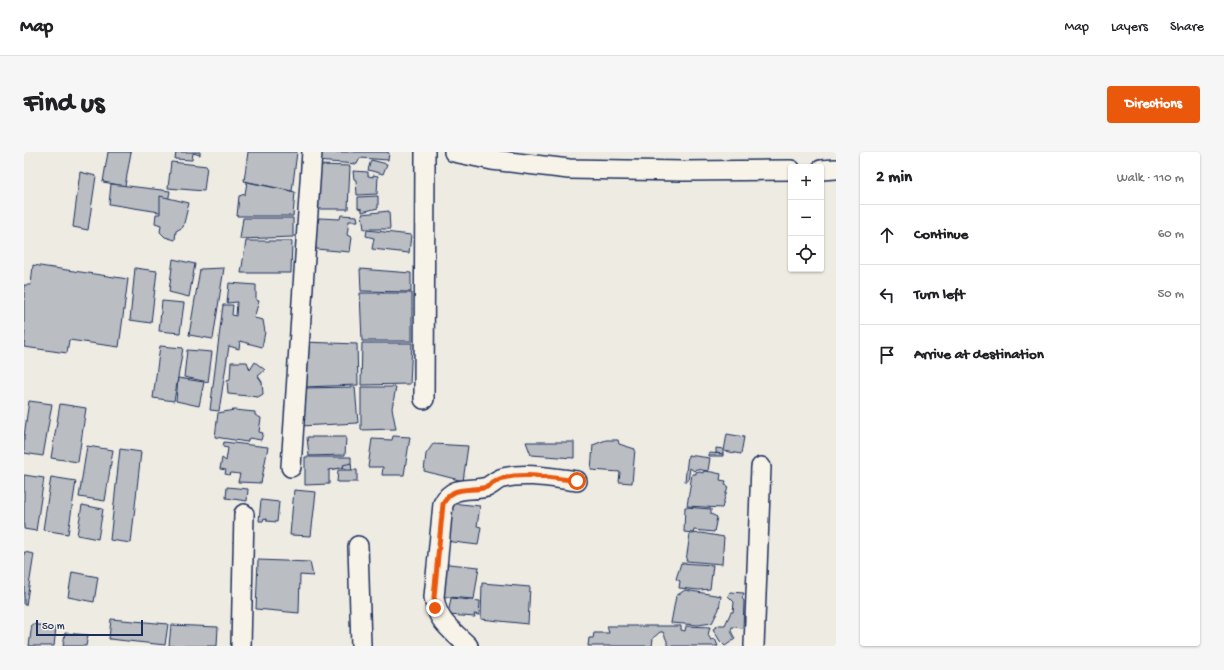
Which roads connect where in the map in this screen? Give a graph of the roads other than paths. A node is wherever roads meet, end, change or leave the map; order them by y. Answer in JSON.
{"nodes":[{"id":1,"x":312,"y":152,"type":"edge"},
{"id":2,"x":425,"y":152,"type":"edge"},
{"id":3,"x":454,"y":152,"type":"edge"},
{"id":4,"x":836,"y":169,"type":"edge"},
{"id":5,"x":788,"y":170,"type":"edge"},
{"id":6,"x":824,"y":170,"type":"edge"},
{"id":7,"x":424,"y":399,"type":"dead end"},
{"id":8,"x":761,"y":466,"type":"dead end"},
{"id":9,"x":291,"y":467,"type":"dead end"},
{"id":10,"x":577,"y":481,"type":"dead end"},
{"id":11,"x":244,"y":514,"type":"dead end"},
{"id":12,"x":358,"y":546,"type":"dead end"},
{"id":13,"x":242,"y":646,"type":"edge"},
{"id":14,"x":361,"y":646,"type":"edge"},
{"id":15,"x":468,"y":646,"type":"edge"},
{"id":16,"x":754,"y":646,"type":"edge"}],
"edges":[{"from":1,"to":9,"type":"street"},
{"from":2,"to":7,"type":"street"},
{"from":3,"to":5,"type":"street"},
{"from":4,"to":6,"type":"street"},
{"from":8,"to":16,"type":"street"},
{"from":10,"to":15,"type":"street"},
{"from":11,"to":13,"type":"street"},
{"from":12,"to":14,"type":"street"}]}
